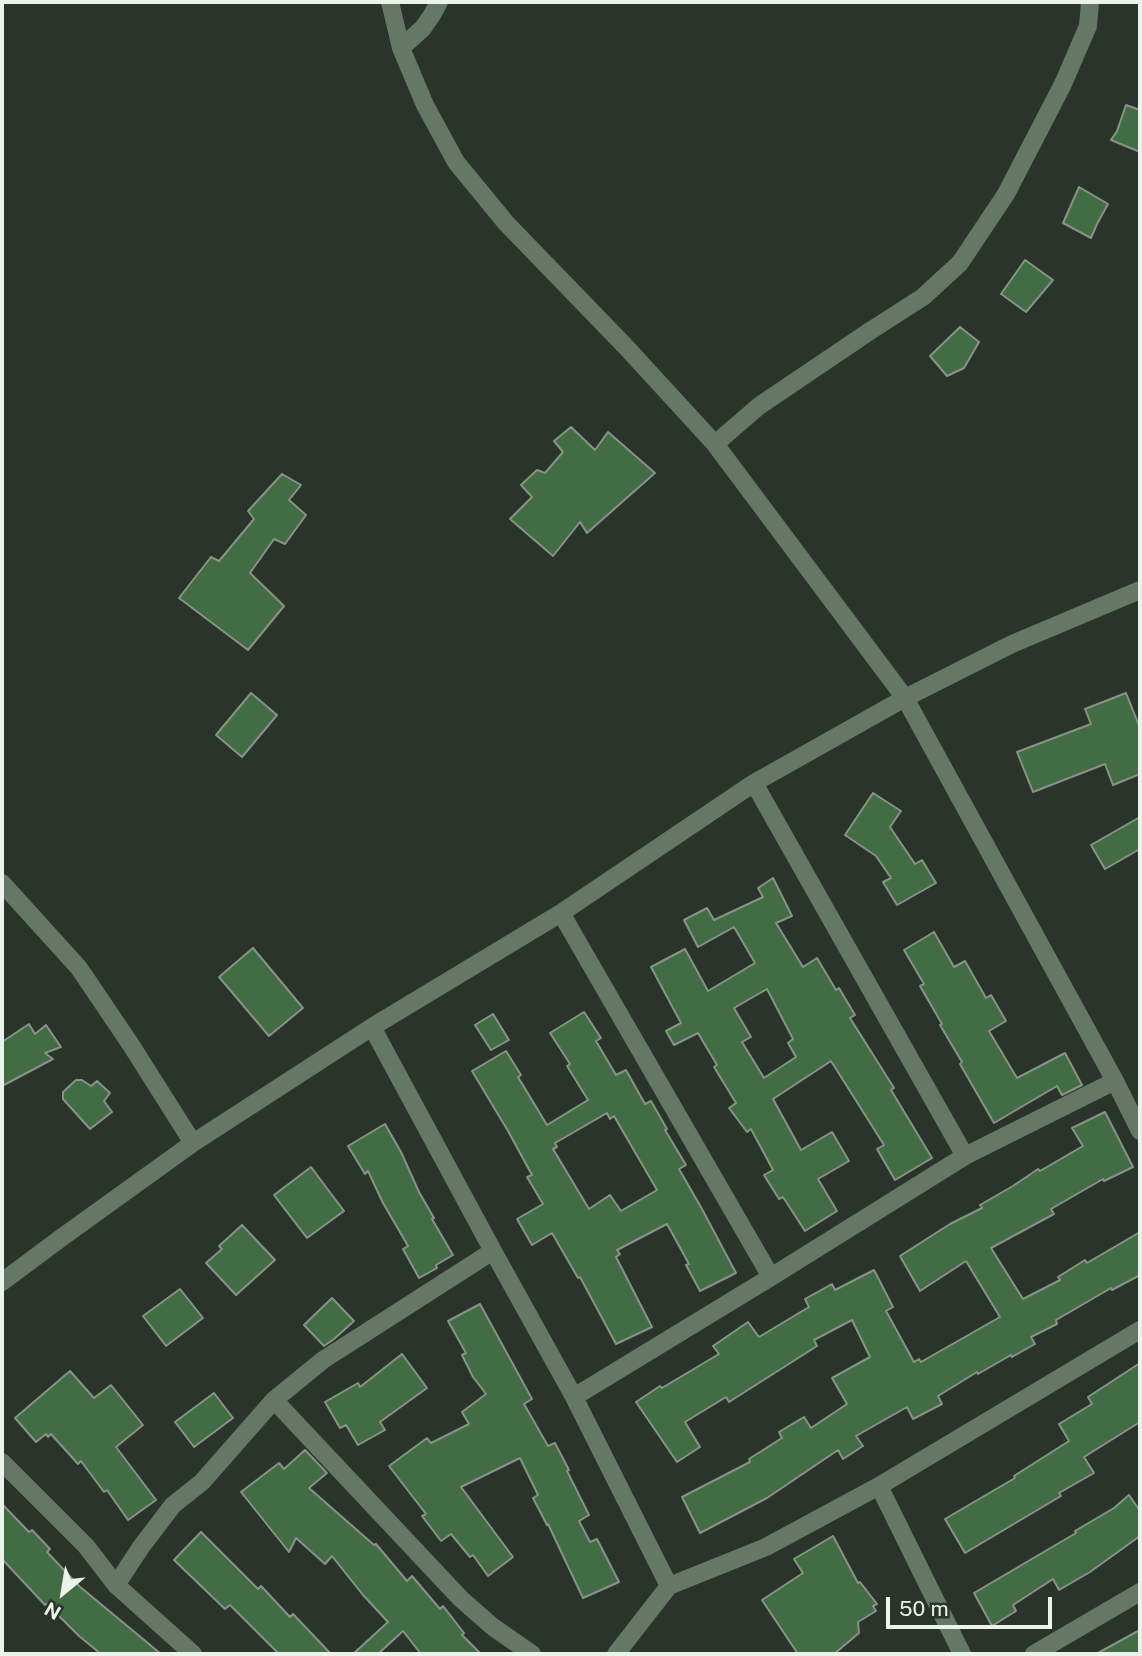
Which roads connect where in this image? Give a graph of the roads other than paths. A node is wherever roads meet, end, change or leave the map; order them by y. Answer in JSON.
{"nodes":[{"id":1,"x":390,"y":2,"type":"edge"},
{"id":2,"x":439,"y":2,"type":"edge"},
{"id":3,"x":1090,"y":2,"type":"edge"},
{"id":4,"x":401,"y":48,"type":"junction"},
{"id":5,"x":715,"y":444,"type":"junction"},
{"id":6,"x":1140,"y":590,"type":"edge"},
{"id":7,"x":905,"y":698,"type":"junction"},
{"id":8,"x":754,"y":783,"type":"junction"},
{"id":9,"x":2,"y":883,"type":"edge"},
{"id":10,"x":561,"y":913,"type":"junction"},
{"id":11,"x":372,"y":1027,"type":"junction"},
{"id":12,"x":1115,"y":1081,"type":"junction"},
{"id":13,"x":1140,"y":1131,"type":"edge"},
{"id":14,"x":193,"y":1143,"type":"junction"},
{"id":15,"x":965,"y":1156,"type":"junction"},
{"id":16,"x":493,"y":1251,"type":"junction"},
{"id":17,"x":771,"y":1277,"type":"junction"},
{"id":18,"x":2,"y":1282,"type":"edge"},
{"id":19,"x":1140,"y":1330,"type":"edge"},
{"id":20,"x":574,"y":1397,"type":"junction"},
{"id":21,"x":274,"y":1401,"type":"junction"},
{"id":22,"x":2,"y":1462,"type":"edge"},
{"id":23,"x":879,"y":1486,"type":"junction"},
{"id":24,"x":116,"y":1585,"type":"junction"},
{"id":25,"x":669,"y":1586,"type":"junction"},
{"id":26,"x":1140,"y":1592,"type":"edge"},
{"id":27,"x":193,"y":1654,"type":"edge"},
{"id":28,"x":533,"y":1654,"type":"edge"},
{"id":29,"x":616,"y":1654,"type":"edge"},
{"id":30,"x":962,"y":1654,"type":"edge"},
{"id":31,"x":1034,"y":1654,"type":"edge"}],
"edges":[{"from":1,"to":4,"type":"street"},
{"from":2,"to":4,"type":"street"},
{"from":3,"to":5,"type":"street"},
{"from":4,"to":5,"type":"street"},
{"from":5,"to":7,"type":"street"},
{"from":6,"to":7,"type":"street"},
{"from":7,"to":8,"type":"street"},
{"from":7,"to":12,"type":"street"},
{"from":8,"to":10,"type":"street"},
{"from":8,"to":15,"type":"street"},
{"from":9,"to":14,"type":"street"},
{"from":10,"to":11,"type":"street"},
{"from":10,"to":17,"type":"street"},
{"from":11,"to":14,"type":"street"},
{"from":11,"to":16,"type":"street"},
{"from":12,"to":13,"type":"street"},
{"from":12,"to":15,"type":"street"},
{"from":14,"to":18,"type":"street"},
{"from":15,"to":17,"type":"street"},
{"from":16,"to":20,"type":"street"},
{"from":16,"to":21,"type":"street"},
{"from":17,"to":20,"type":"street"},
{"from":19,"to":23,"type":"street"},
{"from":20,"to":25,"type":"street"},
{"from":21,"to":24,"type":"street"},
{"from":21,"to":28,"type":"street"},
{"from":22,"to":24,"type":"street"},
{"from":23,"to":25,"type":"street"},
{"from":23,"to":30,"type":"street"},
{"from":24,"to":27,"type":"street"},
{"from":25,"to":29,"type":"street"},
{"from":26,"to":31,"type":"street"}]}
